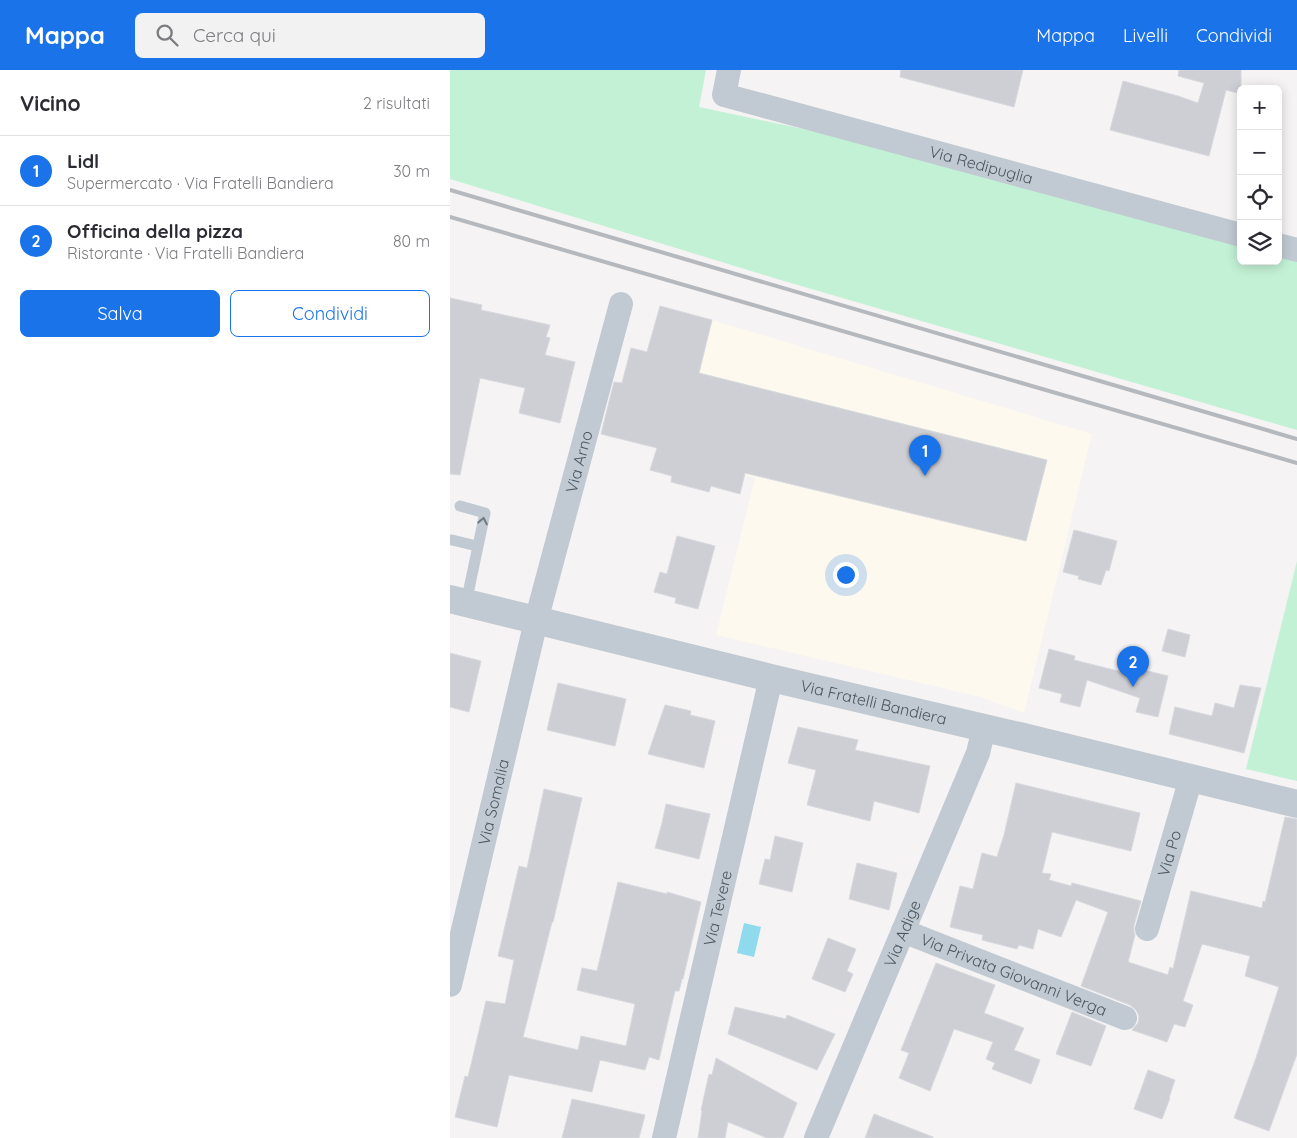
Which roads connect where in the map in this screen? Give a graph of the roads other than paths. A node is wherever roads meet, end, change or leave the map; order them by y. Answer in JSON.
{"nodes":[{"id":1,"x":729,"y":70,"type":"edge"},
{"id":2,"x":1237,"y":234,"type":"edge"},
{"id":3,"x":1282,"y":246,"type":"edge"},
{"id":4,"x":1297,"y":250,"type":"edge"},
{"id":5,"x":621,"y":304,"type":"dead end"},
{"id":6,"x":460,"y":506,"type":"dead end"},
{"id":7,"x":452,"y":540,"type":"dead end"},
{"id":8,"x":478,"y":546,"type":"junction"},
{"id":9,"x":458,"y":601,"type":"edge"},
{"id":10,"x":536,"y":621,"type":"junction"},
{"id":11,"x":771,"y":678,"type":"junction"},
{"id":12,"x":984,"y":728,"type":"junction"},
{"id":13,"x":1191,"y":778,"type":"junction"},
{"id":14,"x":1297,"y":804,"type":"edge"},
{"id":15,"x":1147,"y":929,"type":"dead end"},
{"id":16,"x":904,"y":931,"type":"junction"},
{"id":17,"x":450,"y":985,"type":"edge"},
{"id":18,"x":1125,"y":1018,"type":"dead end"},
{"id":19,"x":664,"y":1138,"type":"edge"},
{"id":20,"x":816,"y":1138,"type":"edge"}],
"edges":[{"from":1,"to":2,"type":"street","name":"Via Redipuglia"},
{"from":3,"to":4,"type":"street"},
{"from":5,"to":10,"type":"street","name":"Via Arno"},
{"from":8,"to":6,"type":"lane","one_way":true},
{"from":7,"to":8,"type":"lane"},
{"from":8,"to":9,"type":"lane"},
{"from":9,"to":10,"type":"street","name":"Via Fratelli Bandiera"},
{"from":10,"to":11,"type":"street","name":"Via Fratelli Bandiera"},
{"from":10,"to":17,"type":"street","name":"Via Somalia"},
{"from":11,"to":12,"type":"street","name":"Via Fratelli Bandiera"},
{"from":11,"to":19,"type":"street","name":"Via Tevere"},
{"from":12,"to":13,"type":"street","name":"Via Fratelli Bandiera"},
{"from":12,"to":16,"type":"street","name":"Via Adige"},
{"from":13,"to":14,"type":"street","name":"Via Fratelli Bandiera"},
{"from":13,"to":15,"type":"street","name":"Via Po"},
{"from":16,"to":18,"type":"street","name":"Via Privata Giovanni Verga"},
{"from":16,"to":20,"type":"street","name":"Via Adige"}]}
